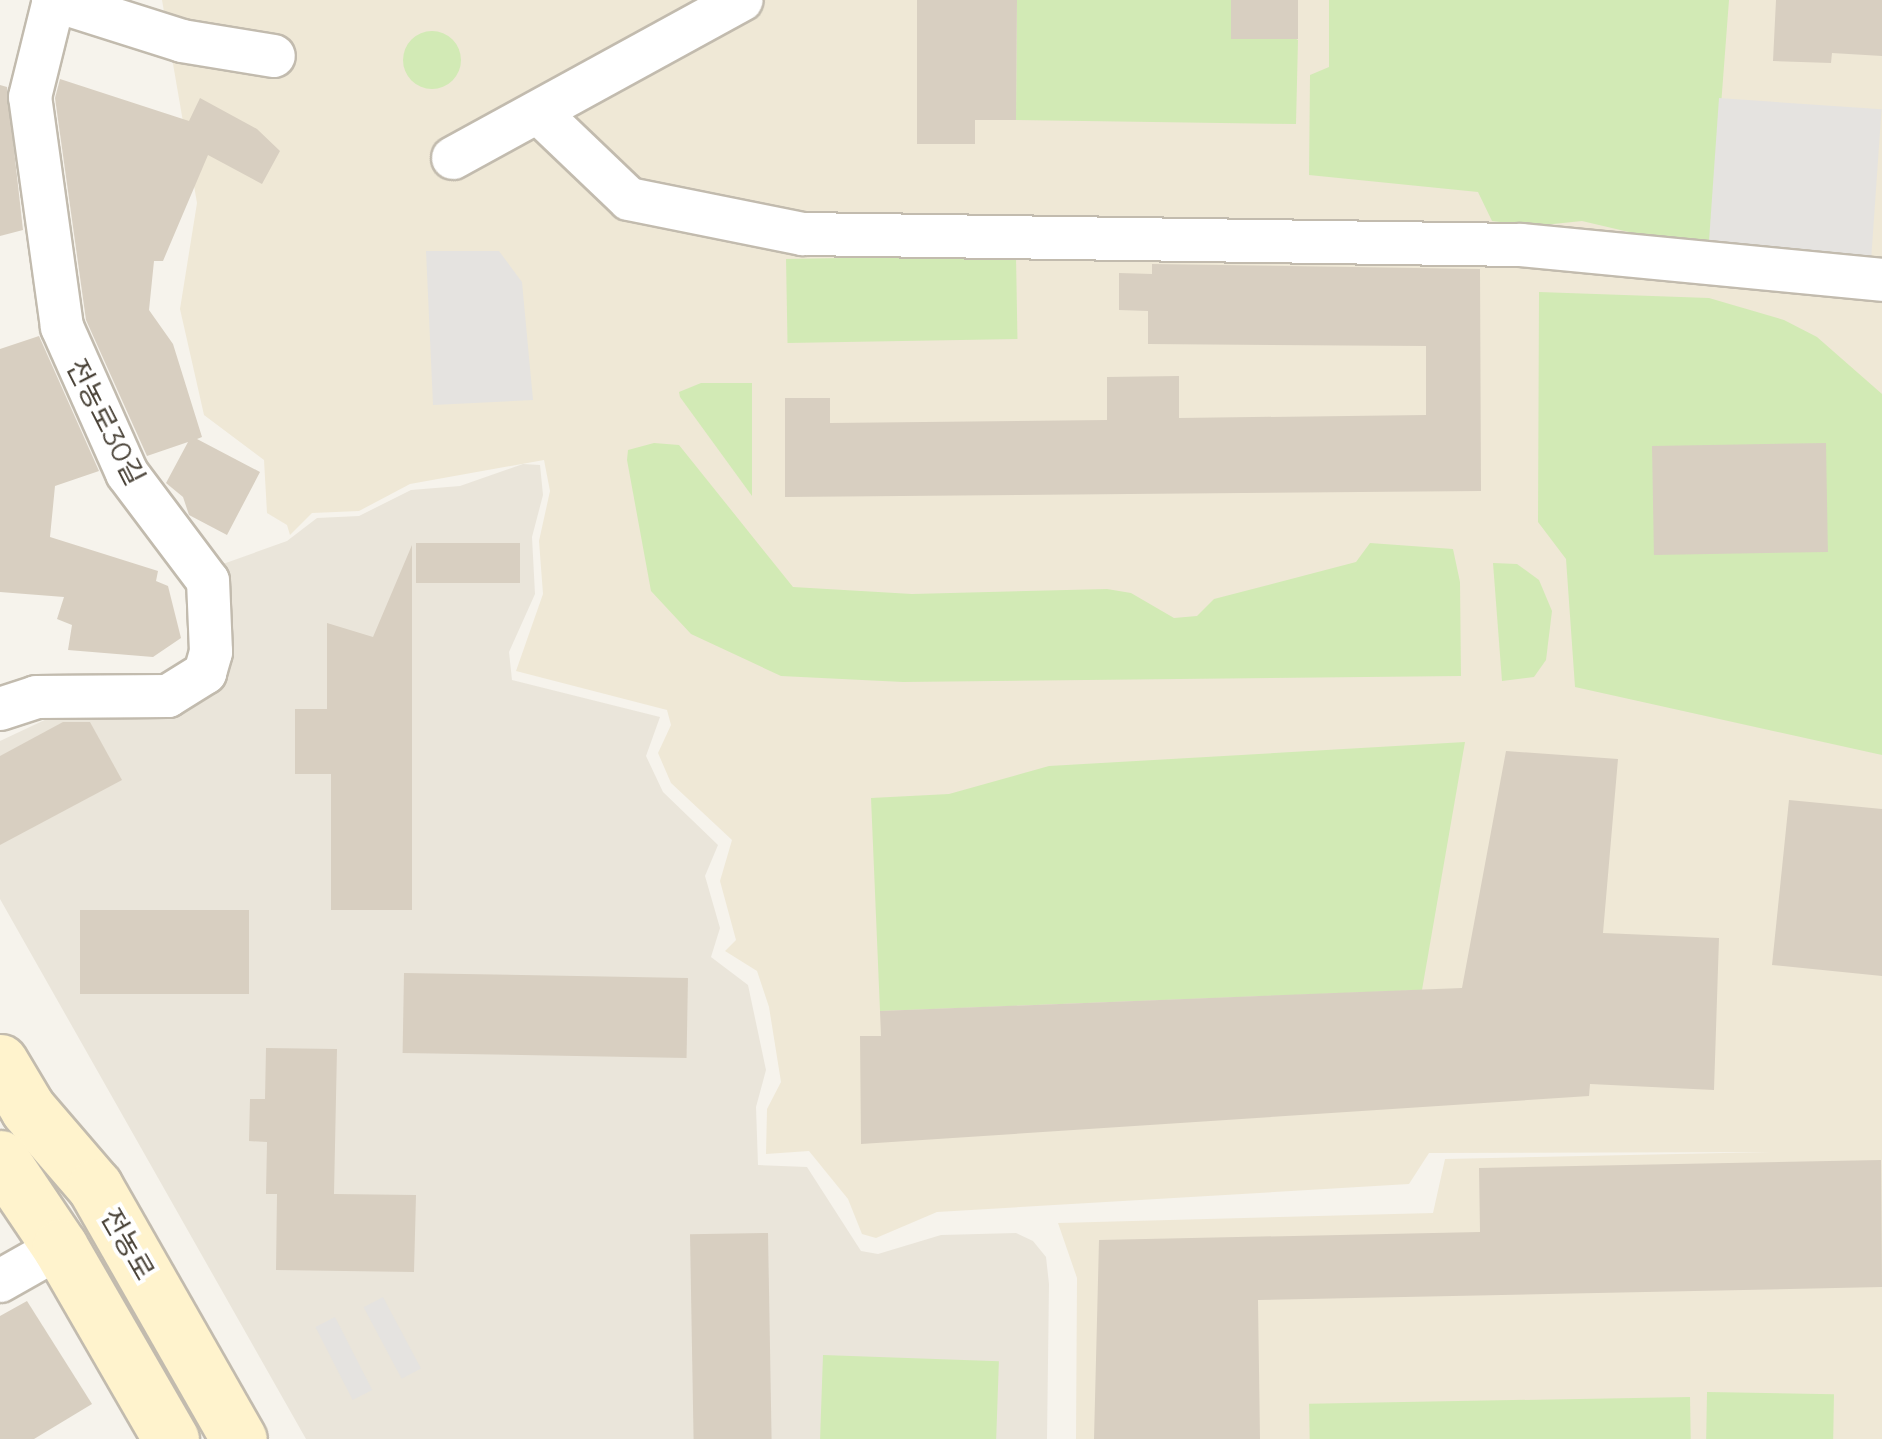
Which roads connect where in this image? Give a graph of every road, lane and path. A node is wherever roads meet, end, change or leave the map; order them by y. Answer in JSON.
{"nodes":[{"id":1,"x":54,"y":0,"type":"edge"},
{"id":2,"x":742,"y":0,"type":"edge"},
{"id":3,"x":274,"y":56,"type":"dead end"},
{"id":4,"x":538,"y":114,"type":"junction"},
{"id":5,"x":453,"y":158,"type":"dead end"},
{"id":6,"x":1882,"y":280,"type":"edge"},
{"id":7,"x":0,"y":709,"type":"edge"},
{"id":8,"x":0,"y":1062,"type":"edge"},
{"id":9,"x":0,"y":1158,"type":"edge"},
{"id":10,"x":60,"y":1247,"type":"junction"},
{"id":11,"x":0,"y":1281,"type":"edge"},
{"id":12,"x":170,"y":1439,"type":"edge"},
{"id":13,"x":239,"y":1439,"type":"edge"}],
"edges":[{"from":1,"to":3,"type":"street"},
{"from":1,"to":7,"type":"street","name":"전농로30길"},
{"from":2,"to":4,"type":"street"},
{"from":4,"to":5,"type":"street"},
{"from":4,"to":6,"type":"street"},
{"from":8,"to":13,"type":"main road","name":"전농로"},
{"from":9,"to":10,"type":"main road"},
{"from":10,"to":11,"type":"street"},
{"from":10,"to":12,"type":"main road"}]}
